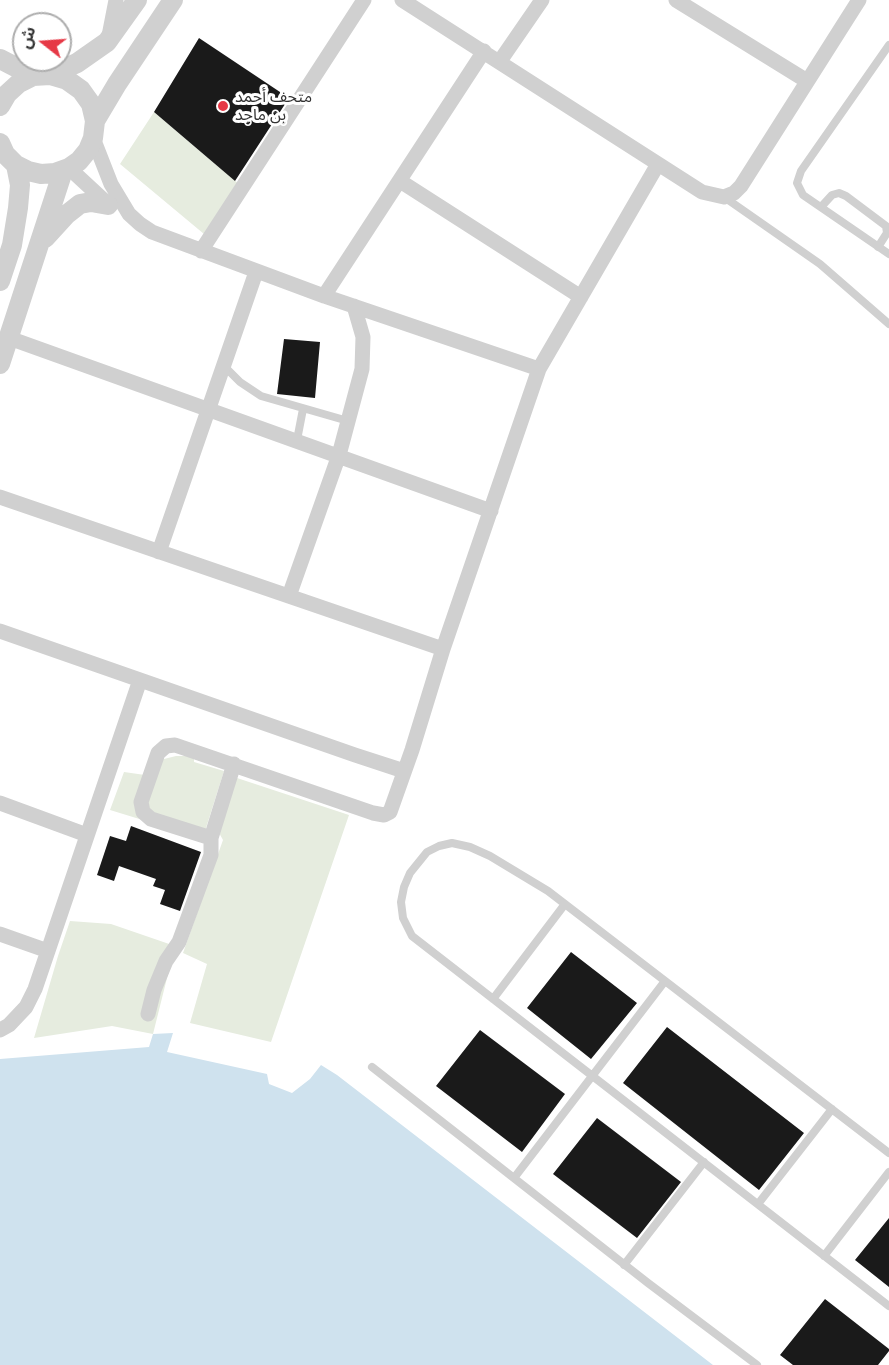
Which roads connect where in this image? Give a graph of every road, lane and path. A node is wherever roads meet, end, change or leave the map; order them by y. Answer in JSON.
{"nodes":[{"id":1,"x":116,"y":0,"type":"edge"},
{"id":2,"x":137,"y":0,"type":"edge"},
{"id":3,"x":173,"y":0,"type":"edge"},
{"id":4,"x":364,"y":0,"type":"edge"},
{"id":5,"x":402,"y":0,"type":"edge"},
{"id":6,"x":542,"y":0,"type":"edge"},
{"id":7,"x":676,"y":0,"type":"edge"},
{"id":8,"x":859,"y":0,"type":"edge"},
{"id":9,"x":108,"y":42,"type":"junction"},
{"id":10,"x":889,"y":45,"type":"edge"},
{"id":11,"x":484,"y":51,"type":"junction"},
{"id":12,"x":0,"y":59,"type":"edge"},
{"id":13,"x":500,"y":61,"type":"junction"},
{"id":14,"x":42,"y":76,"type":"junction"},
{"id":15,"x":807,"y":81,"type":"junction"},
{"id":16,"x":0,"y":106,"type":"edge"},
{"id":17,"x":94,"y":129,"type":"junction"},
{"id":18,"x":0,"y":143,"type":"edge"},
{"id":19,"x":658,"y":164,"type":"junction"},
{"id":20,"x":16,"y":165,"type":"junction"},
{"id":21,"x":66,"y":169,"type":"junction"},
{"id":22,"x":400,"y":180,"type":"junction"},
{"id":23,"x":724,"y":197,"type":"junction"},
{"id":24,"x":108,"y":205,"type":"junction"},
{"id":25,"x":821,"y":207,"type":"junction"},
{"id":26,"x":129,"y":214,"type":"junction"},
{"id":27,"x":40,"y":245,"type":"junction"},
{"id":28,"x":878,"y":247,"type":"junction"},
{"id":29,"x":201,"y":250,"type":"junction"},
{"id":30,"x":889,"y":255,"type":"edge"},
{"id":31,"x":256,"y":272,"type":"junction"},
{"id":32,"x":0,"y":281,"type":"edge"},
{"id":33,"x":324,"y":296,"type":"junction"},
{"id":34,"x":581,"y":297,"type":"junction"},
{"id":35,"x":354,"y":306,"type":"junction"},
{"id":36,"x":889,"y":324,"type":"edge"},
{"id":37,"x":9,"y":338,"type":"junction"},
{"id":38,"x":0,"y":364,"type":"edge"},
{"id":39,"x":223,"y":365,"type":"junction"},
{"id":40,"x":539,"y":369,"type":"junction"},
{"id":41,"x":303,"y":409,"type":"junction"},
{"id":42,"x":208,"y":410,"type":"junction"},
{"id":43,"x":348,"y":421,"type":"junction"},
{"id":44,"x":297,"y":441,"type":"junction"},
{"id":45,"x":339,"y":455,"type":"junction"},
{"id":46,"x":0,"y":497,"type":"edge"},
{"id":47,"x":491,"y":511,"type":"junction"},
{"id":48,"x":159,"y":552,"type":"junction"},
{"id":49,"x":289,"y":596,"type":"junction"},
{"id":50,"x":0,"y":631,"type":"edge"},
{"id":51,"x":443,"y":649,"type":"junction"},
{"id":52,"x":140,"y":680,"type":"junction"},
{"id":53,"x":234,"y":764,"type":"junction"},
{"id":54,"x":405,"y":771,"type":"junction"},
{"id":55,"x":0,"y":803,"type":"edge"},
{"id":56,"x":87,"y":835,"type":"junction"},
{"id":57,"x":211,"y":838,"type":"junction"},
{"id":58,"x":565,"y":904,"type":"junction"},
{"id":59,"x":0,"y":934,"type":"edge"},
{"id":60,"x":48,"y":951,"type":"junction"},
{"id":61,"x":665,"y":981,"type":"junction"},
{"id":62,"x":494,"y":999,"type":"junction"},
{"id":63,"x":148,"y":1014,"type":"dead end"},
{"id":64,"x":0,"y":1030,"type":"edge"},
{"id":65,"x":372,"y":1067,"type":"dead end"},
{"id":66,"x":592,"y":1076,"type":"junction"},
{"id":67,"x":832,"y":1109,"type":"junction"},
{"id":68,"x":889,"y":1154,"type":"edge"},
{"id":69,"x":704,"y":1162,"type":"junction"},
{"id":70,"x":889,"y":1172,"type":"edge"},
{"id":71,"x":513,"y":1178,"type":"junction"},
{"id":72,"x":758,"y":1204,"type":"junction"},
{"id":73,"x":824,"y":1256,"type":"junction"},
{"id":74,"x":624,"y":1265,"type":"junction"},
{"id":75,"x":889,"y":1306,"type":"edge"},
{"id":76,"x":756,"y":1365,"type":"edge"}],
"edges":[{"from":1,"to":9,"type":"street"},
{"from":2,"to":9,"type":"street"},
{"from":3,"to":17,"type":"street"},
{"from":4,"to":29,"type":"street"},
{"from":5,"to":11,"type":"street"},
{"from":6,"to":13,"type":"street"},
{"from":7,"to":15,"type":"street"},
{"from":8,"to":15,"type":"street"},
{"from":9,"to":14,"type":"street"},
{"from":10,"to":25,"type":"lane"},
{"from":11,"to":13,"type":"street"},
{"from":11,"to":22,"type":"street"},
{"from":12,"to":14,"type":"street"},
{"from":13,"to":19,"type":"street"},
{"from":14,"to":16,"type":"street"},
{"from":14,"to":17,"type":"street"},
{"from":15,"to":23,"type":"street"},
{"from":17,"to":21,"type":"street"},
{"from":17,"to":26,"type":"street"},
{"from":18,"to":20,"type":"street"},
{"from":19,"to":23,"type":"street"},
{"from":19,"to":34,"type":"street"},
{"from":20,"to":21,"type":"street"},
{"from":20,"to":32,"type":"street"},
{"from":21,"to":24,"type":"street"},
{"from":21,"to":27,"type":"street"},
{"from":22,"to":33,"type":"street"},
{"from":22,"to":34,"type":"street"},
{"from":23,"to":36,"type":"lane"},
{"from":24,"to":26,"type":"street"},
{"from":24,"to":27,"type":"street"},
{"from":25,"to":28,"type":"lane"},
{"from":25,"to":28,"type":"lane"},
{"from":26,"to":29,"type":"street"},
{"from":27,"to":37,"type":"street"},
{"from":28,"to":30,"type":"lane"},
{"from":29,"to":31,"type":"street"},
{"from":31,"to":33,"type":"street"},
{"from":31,"to":39,"type":"street"},
{"from":33,"to":35,"type":"street"},
{"from":34,"to":40,"type":"street"},
{"from":35,"to":40,"type":"street"},
{"from":35,"to":43,"type":"street"},
{"from":37,"to":38,"type":"street"},
{"from":37,"to":42,"type":"street"},
{"from":39,"to":41,"type":"lane"},
{"from":39,"to":42,"type":"street"},
{"from":40,"to":47,"type":"street"},
{"from":41,"to":43,"type":"lane"},
{"from":41,"to":44,"type":"lane"},
{"from":42,"to":44,"type":"street"},
{"from":42,"to":48,"type":"street"},
{"from":43,"to":45,"type":"street"},
{"from":44,"to":45,"type":"street"},
{"from":45,"to":47,"type":"street"},
{"from":45,"to":49,"type":"street"},
{"from":46,"to":48,"type":"street"},
{"from":47,"to":51,"type":"street"},
{"from":48,"to":49,"type":"street"},
{"from":49,"to":51,"type":"street"},
{"from":50,"to":52,"type":"street"},
{"from":51,"to":54,"type":"street"},
{"from":52,"to":54,"type":"street"},
{"from":52,"to":56,"type":"street"},
{"from":53,"to":54,"type":"street"},
{"from":53,"to":57,"type":"street"},
{"from":53,"to":57,"type":"street"},
{"from":55,"to":56,"type":"street"},
{"from":56,"to":60,"type":"street"},
{"from":57,"to":63,"type":"street"},
{"from":58,"to":61,"type":"lane"},
{"from":58,"to":62,"type":"lane"},
{"from":58,"to":62,"type":"lane"},
{"from":59,"to":60,"type":"street"},
{"from":60,"to":64,"type":"street"},
{"from":61,"to":66,"type":"lane"},
{"from":61,"to":67,"type":"lane"},
{"from":62,"to":66,"type":"lane"},
{"from":65,"to":71,"type":"lane"},
{"from":66,"to":69,"type":"lane"},
{"from":66,"to":71,"type":"lane"},
{"from":67,"to":68,"type":"lane"},
{"from":67,"to":72,"type":"lane"},
{"from":69,"to":72,"type":"lane"},
{"from":69,"to":74,"type":"lane"},
{"from":70,"to":73,"type":"lane"},
{"from":71,"to":74,"type":"lane"},
{"from":72,"to":73,"type":"lane"},
{"from":73,"to":75,"type":"lane"},
{"from":74,"to":76,"type":"lane"}]}
